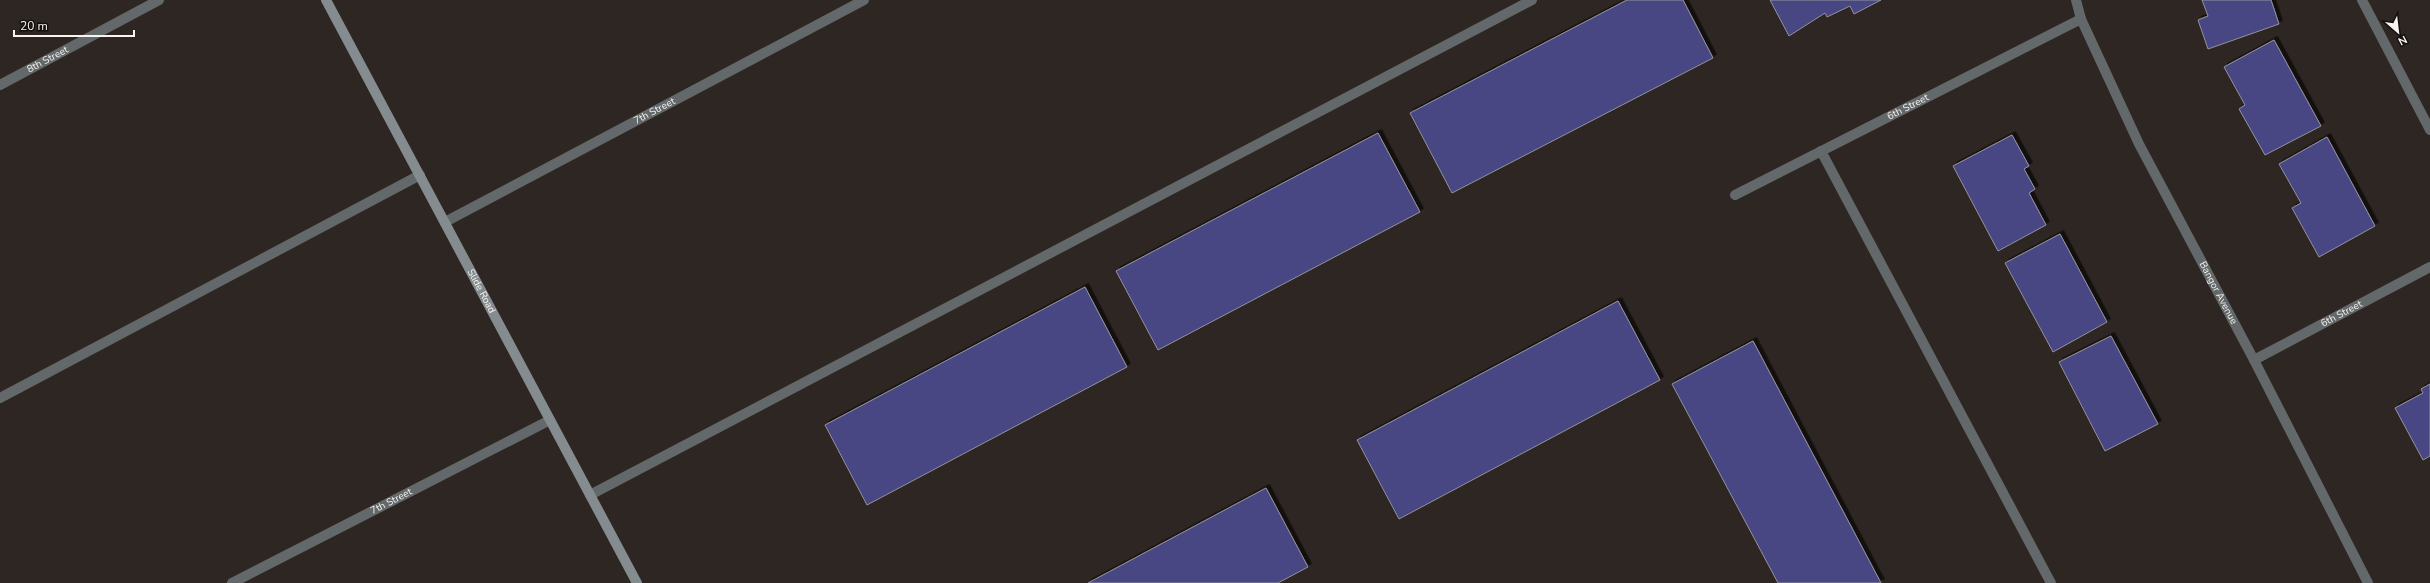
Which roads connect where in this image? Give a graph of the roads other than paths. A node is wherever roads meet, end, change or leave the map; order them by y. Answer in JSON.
{"nodes":[{"id":1,"x":159,"y":0,"type":"edge"},
{"id":2,"x":326,"y":0,"type":"edge"},
{"id":3,"x":864,"y":0,"type":"edge"},
{"id":4,"x":1532,"y":0,"type":"edge"},
{"id":5,"x":2076,"y":0,"type":"edge"},
{"id":6,"x":2362,"y":0,"type":"edge"},
{"id":7,"x":2081,"y":20,"type":"junction"},
{"id":8,"x":0,"y":85,"type":"edge"},
{"id":9,"x":2430,"y":130,"type":"edge"},
{"id":10,"x":1821,"y":151,"type":"junction"},
{"id":11,"x":420,"y":176,"type":"junction"},
{"id":12,"x":1735,"y":195,"type":"dead end"},
{"id":13,"x":445,"y":222,"type":"junction"},
{"id":14,"x":2430,"y":268,"type":"edge"},
{"id":15,"x":2254,"y":360,"type":"junction"},
{"id":16,"x":0,"y":398,"type":"edge"},
{"id":17,"x":550,"y":420,"type":"junction"},
{"id":18,"x":590,"y":495,"type":"junction"},
{"id":19,"x":232,"y":583,"type":"edge"},
{"id":20,"x":637,"y":583,"type":"edge"},
{"id":21,"x":2051,"y":583,"type":"edge"},
{"id":22,"x":2368,"y":583,"type":"edge"}],
"edges":[{"from":1,"to":8,"type":"street","name":"8th Street"},
{"from":2,"to":11,"type":"main road","name":"Slide Road"},
{"from":3,"to":13,"type":"street","name":"7th Street"},
{"from":4,"to":18,"type":"street"},
{"from":5,"to":7,"type":"street","name":"Bangor Avenue"},
{"from":6,"to":9,"type":"street"},
{"from":7,"to":10,"type":"street","name":"6th Street"},
{"from":7,"to":15,"type":"street","name":"Bangor Avenue"},
{"from":10,"to":12,"type":"street","name":"6th Street"},
{"from":10,"to":21,"type":"street"},
{"from":11,"to":13,"type":"main road","name":"Slide Road"},
{"from":11,"to":16,"type":"street"},
{"from":13,"to":17,"type":"main road","name":"Slide Road"},
{"from":14,"to":15,"type":"street","name":"6th Street"},
{"from":15,"to":22,"type":"street","name":"Bangor Avenue"},
{"from":17,"to":18,"type":"main road","name":"Slide Road"},
{"from":17,"to":19,"type":"street","name":"7th Street"},
{"from":18,"to":20,"type":"main road","name":"Slide Road"}]}
